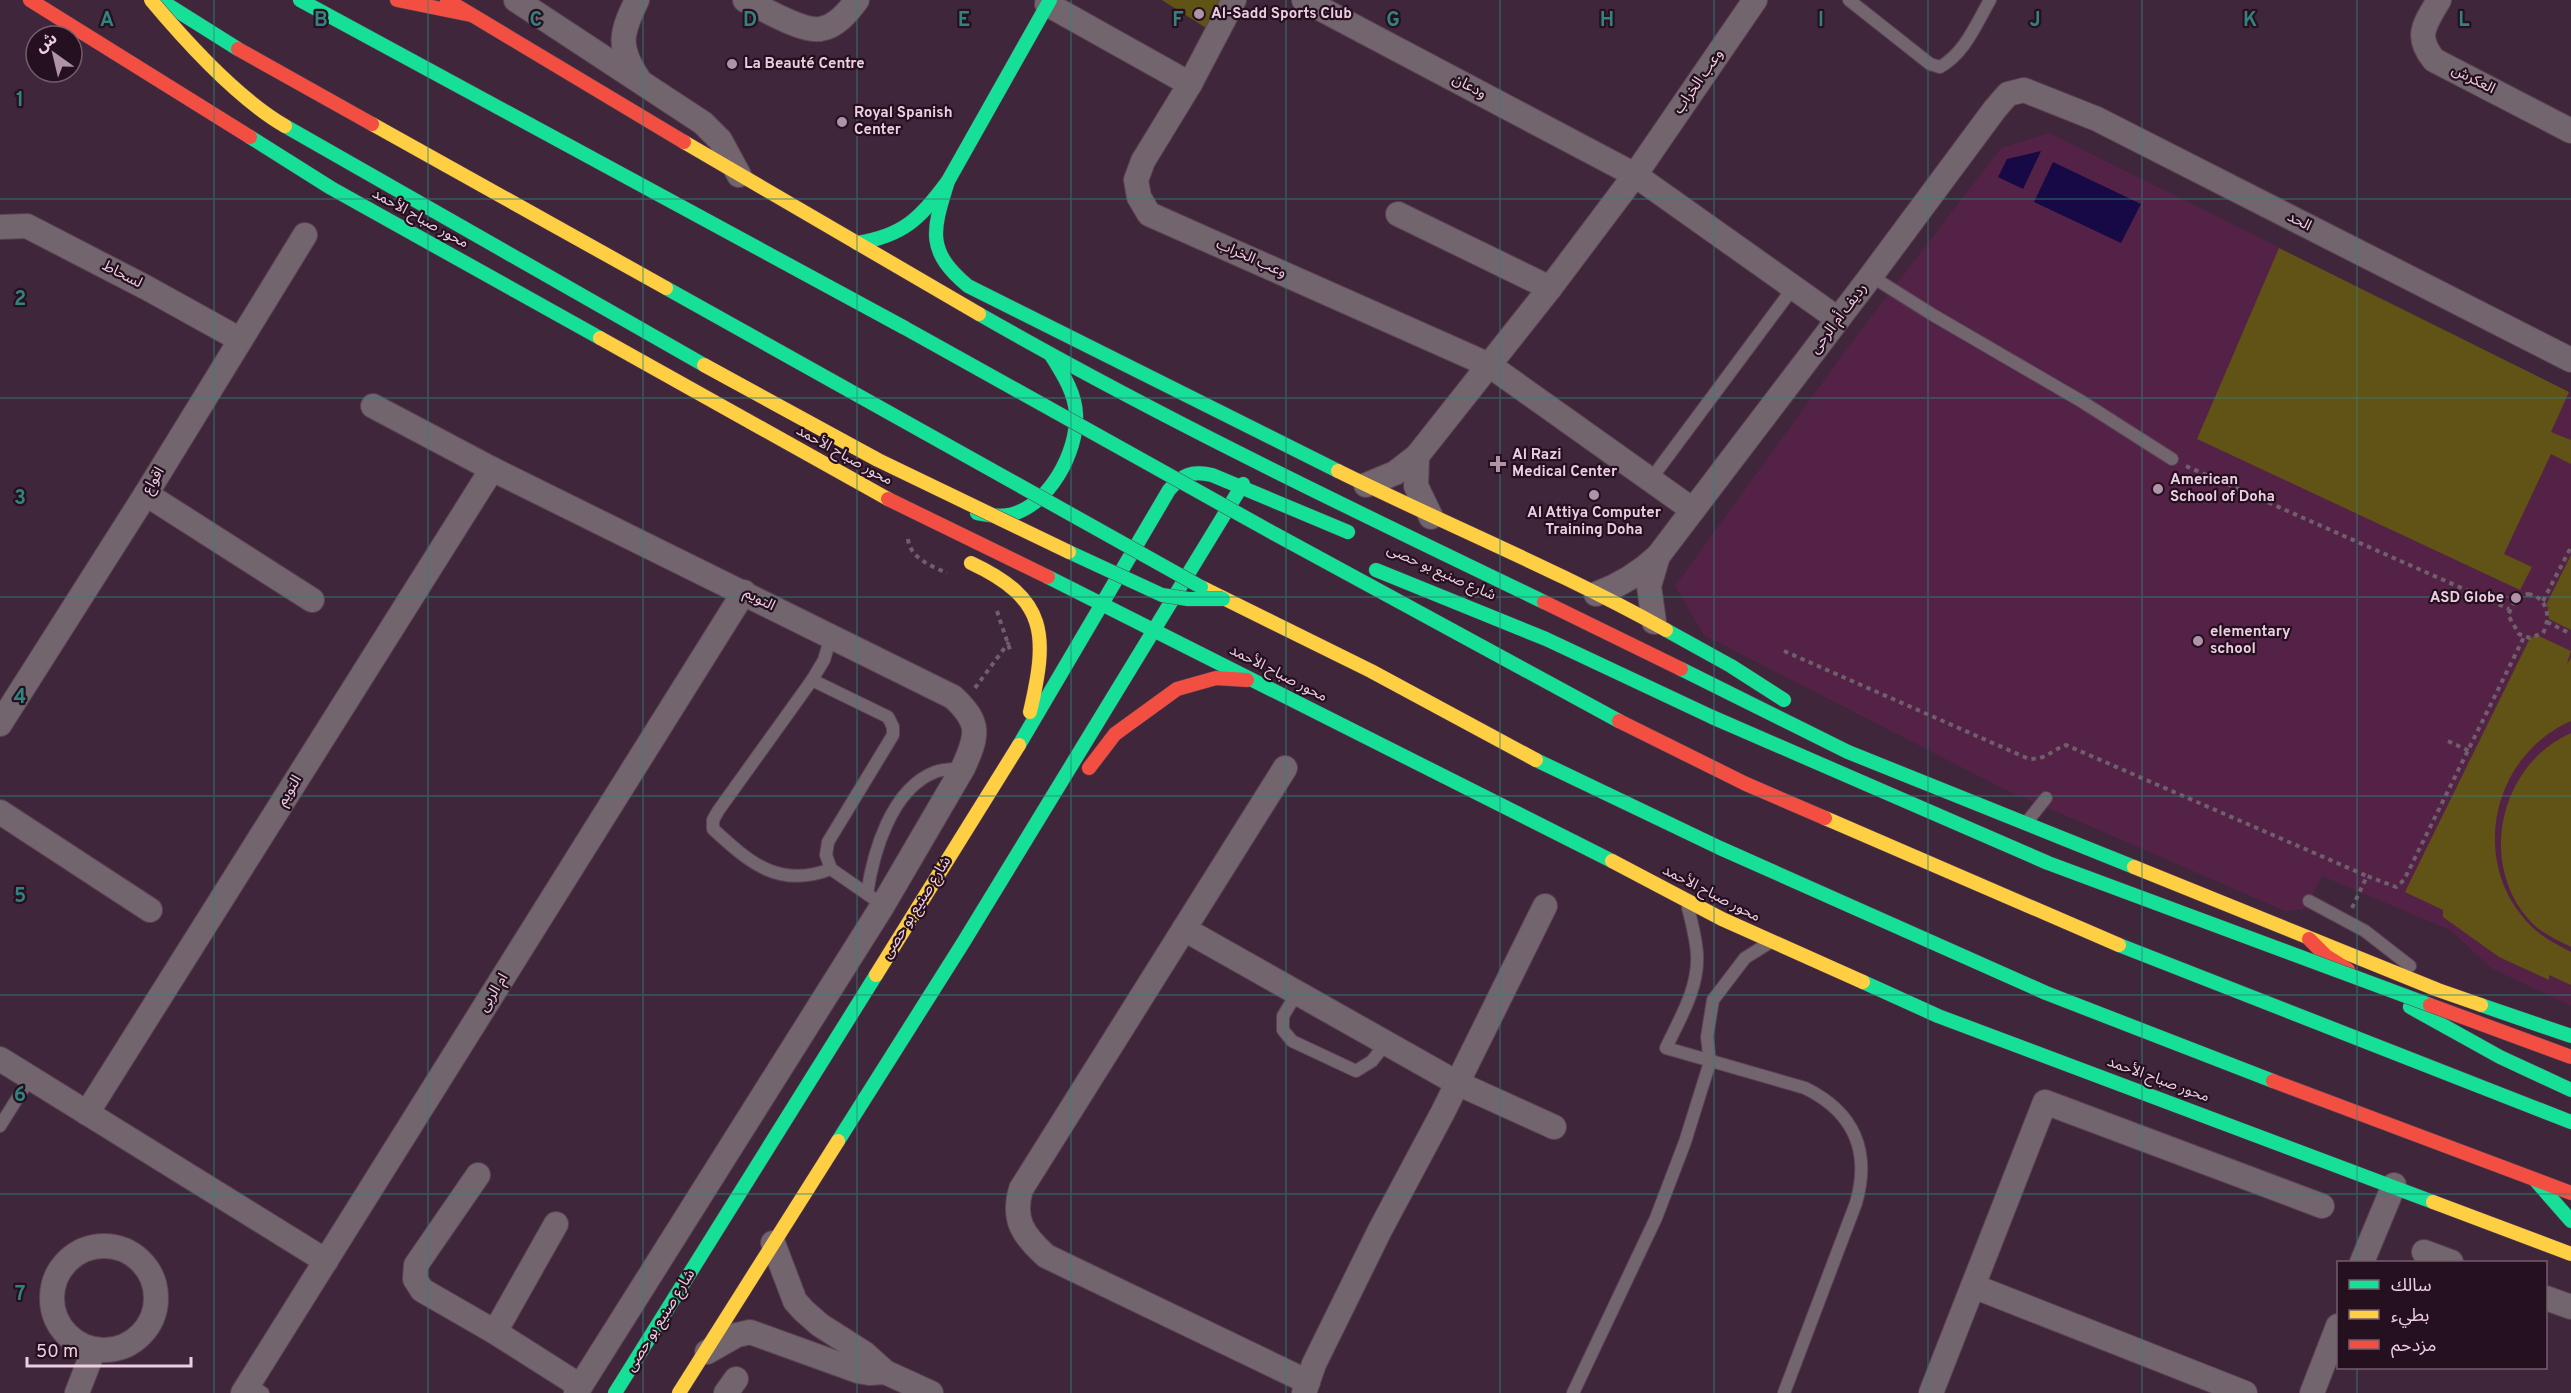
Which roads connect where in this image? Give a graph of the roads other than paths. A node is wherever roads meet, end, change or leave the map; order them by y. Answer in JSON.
{"nodes":[{"id":1,"x":30,"y":0,"type":"edge"},
{"id":2,"x":151,"y":0,"type":"edge"},
{"id":3,"x":160,"y":0,"type":"edge"},
{"id":4,"x":300,"y":0,"type":"edge"},
{"id":5,"x":397,"y":0,"type":"edge"},
{"id":6,"x":446,"y":0,"type":"edge"},
{"id":7,"x":516,"y":0,"type":"edge"},
{"id":8,"x":637,"y":0,"type":"edge"},
{"id":9,"x":745,"y":0,"type":"edge"},
{"id":10,"x":856,"y":0,"type":"edge"},
{"id":11,"x":1234,"y":0,"type":"edge"},
{"id":12,"x":1304,"y":0,"type":"edge"},
{"id":13,"x":1755,"y":0,"type":"edge"},
{"id":14,"x":1849,"y":0,"type":"edge"},
{"id":15,"x":1990,"y":0,"type":"edge"},
{"id":16,"x":2439,"y":0,"type":"edge"},
{"id":17,"x":1049,"y":2,"type":"edge"},
{"id":18,"x":471,"y":15,"type":"junction"},
{"id":19,"x":639,"y":80,"type":"junction"},
{"id":20,"x":1190,"y":84,"type":"junction"},
{"id":21,"x":2024,"y":90,"type":"joint"},
{"id":22,"x":2571,"y":131,"type":"edge"},
{"id":23,"x":1635,"y":175,"type":"junction"},
{"id":24,"x":740,"y":176,"type":"junction"},
{"id":25,"x":948,"y":181,"type":"junction"},
{"id":26,"x":1398,"y":214,"type":"dead end"},
{"id":27,"x":0,"y":227,"type":"edge"},
{"id":28,"x":305,"y":235,"type":"dead end"},
{"id":29,"x":857,"y":243,"type":"junction"},
{"id":30,"x":1871,"y":276,"type":"junction"},
{"id":31,"x":1550,"y":288,"type":"junction"},
{"id":32,"x":1793,"y":288,"type":"junction"},
{"id":33,"x":1838,"y":319,"type":"junction"},
{"id":34,"x":239,"y":339,"type":"junction"},
{"id":35,"x":1051,"y":355,"type":"junction"},
{"id":36,"x":2571,"y":360,"type":"edge"},
{"id":37,"x":1489,"y":364,"type":"junction"},
{"id":38,"x":373,"y":406,"type":"dead end"},
{"id":39,"x":1245,"y":456,"type":"junction"},
{"id":40,"x":1418,"y":456,"type":"junction"},
{"id":41,"x":2172,"y":459,"type":"road end"},
{"id":42,"x":492,"y":469,"type":"junction"},
{"id":43,"x":1651,"y":479,"type":"junction"},
{"id":44,"x":1366,"y":485,"type":"junction"},
{"id":45,"x":1241,"y":487,"type":"junction"},
{"id":46,"x":146,"y":494,"type":"junction"},
{"id":47,"x":903,"y":508,"type":"junction"},
{"id":48,"x":1693,"y":510,"type":"junction"},
{"id":49,"x":1431,"y":518,"type":"junction"},
{"id":50,"x":920,"y":530,"type":"dead end"},
{"id":51,"x":1356,"y":535,"type":"dead end"},
{"id":52,"x":958,"y":556,"type":"dead end"},
{"id":53,"x":1658,"y":556,"type":"junction"},
{"id":54,"x":1330,"y":565,"type":"junction"},
{"id":55,"x":744,"y":592,"type":"junction"},
{"id":56,"x":1596,"y":594,"type":"junction"},
{"id":57,"x":1224,"y":599,"type":"junction"},
{"id":58,"x":312,"y":600,"type":"dead end"},
{"id":59,"x":1104,"y":604,"type":"junction"},
{"id":60,"x":1654,"y":622,"type":"junction"},
{"id":61,"x":1154,"y":630,"type":"junction"},
{"id":62,"x":1580,"y":635,"type":"dead end"},
{"id":63,"x":831,"y":636,"type":"junction"},
{"id":64,"x":1644,"y":650,"type":"junction"},
{"id":65,"x":812,"y":680,"type":"junction"},
{"id":66,"x":1253,"y":680,"type":"junction"},
{"id":67,"x":1791,"y":704,"type":"dead end"},
{"id":68,"x":1811,"y":717,"type":"dead end"},
{"id":69,"x":0,"y":724,"type":"edge"},
{"id":70,"x":1024,"y":737,"type":"junction"},
{"id":71,"x":1848,"y":752,"type":"junction"},
{"id":72,"x":963,"y":768,"type":"junction"},
{"id":73,"x":1285,"y":768,"type":"dead end"},
{"id":74,"x":1083,"y":778,"type":"dead end"},
{"id":75,"x":2046,"y":798,"type":"dead end"},
{"id":76,"x":0,"y":812,"type":"edge"},
{"id":77,"x":2025,"y":825,"type":"junction"},
{"id":78,"x":1032,"y":857,"type":"dead end"},
{"id":79,"x":831,"y":869,"type":"junction"},
{"id":80,"x":875,"y":900,"type":"junction"},
{"id":81,"x":1687,"y":901,"type":"junction"},
{"id":82,"x":2308,"y":902,"type":"dead end"},
{"id":83,"x":1545,"y":906,"type":"dead end"},
{"id":84,"x":150,"y":910,"type":"dead end"},
{"id":85,"x":1184,"y":929,"type":"junction"},
{"id":86,"x":2309,"y":939,"type":"junction"},
{"id":87,"x":2353,"y":941,"type":"junction"},
{"id":88,"x":1770,"y":942,"type":"junction"},
{"id":89,"x":963,"y":943,"type":"junction"},
{"id":90,"x":2438,"y":990,"type":"junction"},
{"id":91,"x":1297,"y":993,"type":"junction"},
{"id":92,"x":2571,"y":1036,"type":"edge"},
{"id":93,"x":1386,"y":1043,"type":"junction"},
{"id":94,"x":2571,"y":1057,"type":"edge"},
{"id":95,"x":0,"y":1059,"type":"edge"},
{"id":96,"x":1710,"y":1062,"type":"junction"},
{"id":97,"x":30,"y":1077,"type":"junction"},
{"id":98,"x":1457,"y":1083,"type":"junction"},
{"id":99,"x":2571,"y":1090,"type":"edge"},
{"id":100,"x":87,"y":1113,"type":"junction"},
{"id":101,"x":2571,"y":1122,"type":"edge"},
{"id":102,"x":0,"y":1126,"type":"edge"},
{"id":103,"x":1554,"y":1127,"type":"dead end"},
{"id":104,"x":478,"y":1175,"type":"dead end"},
{"id":105,"x":2535,"y":1180,"type":"junction"},
{"id":106,"x":2394,"y":1185,"type":"junction"},
{"id":107,"x":2571,"y":1193,"type":"edge"},
{"id":108,"x":2322,"y":1206,"type":"dead end"},
{"id":109,"x":2571,"y":1221,"type":"edge"},
{"id":110,"x":556,"y":1224,"type":"dead end"},
{"id":111,"x":773,"y":1243,"type":"junction"},
{"id":112,"x":2424,"y":1252,"type":"dead end"},
{"id":113,"x":2571,"y":1254,"type":"edge"},
{"id":114,"x":326,"y":1261,"type":"junction"},
{"id":115,"x":2363,"y":1261,"type":"edge"},
{"id":116,"x":2446,"y":1261,"type":"edge"},
{"id":117,"x":1973,"y":1286,"type":"junction"},
{"id":118,"x":2547,"y":1298,"type":"edge"},
{"id":119,"x":2571,"y":1307,"type":"edge"},
{"id":120,"x":2337,"y":1329,"type":"edge"},
{"id":121,"x":495,"y":1332,"type":"junction"},
{"id":122,"x":94,"y":1349,"type":"junction"},
{"id":123,"x":702,"y":1355,"type":"junction"},
{"id":124,"x":885,"y":1372,"type":"junction"},
{"id":125,"x":1306,"y":1388,"type":"edge"},
{"id":126,"x":252,"y":1390,"type":"edge"},
{"id":127,"x":578,"y":1390,"type":"edge"},
{"id":128,"x":77,"y":1393,"type":"edge"},
{"id":129,"x":615,"y":1393,"type":"edge"},
{"id":130,"x":679,"y":1393,"type":"edge"},
{"id":131,"x":931,"y":1393,"type":"edge"},
{"id":132,"x":1573,"y":1393,"type":"edge"},
{"id":133,"x":1784,"y":1393,"type":"edge"},
{"id":134,"x":1931,"y":1393,"type":"edge"},
{"id":135,"x":2246,"y":1393,"type":"edge"},
{"id":136,"x":2312,"y":1393,"type":"edge"}],
"edges":[{"from":1,"to":47,"type":"main road","name":"محور صباح الأحمد"},
{"from":2,"to":57,"type":"main road","bridge":true},
{"from":3,"to":57,"type":"main road","bridge":true},
{"from":4,"to":54,"type":"main road","bridge":true},
{"from":5,"to":18,"type":"main road"},
{"from":6,"to":18,"type":"main road"},
{"from":7,"to":19,"type":"street"},
{"from":8,"to":19,"type":"street"},
{"from":9,"to":10,"type":"street"},
{"from":11,"to":20,"type":"street","name":"وعب الخراب"},
{"from":12,"to":23,"type":"street","name":"ودعان"},
{"from":13,"to":23,"type":"street","name":"وعب الخراب"},
{"from":14,"to":15,"type":"lane"},
{"from":16,"to":22,"type":"street","name":"العكرش"},
{"from":17,"to":20,"type":"street"},
{"from":17,"to":25,"type":"main road"},
{"from":18,"to":24,"type":"main road"},
{"from":19,"to":24,"type":"street"},
{"from":20,"to":37,"type":"street","name":"وعب الخراب"},
{"from":21,"to":30,"type":"street","name":"رديف أم الرحى"},
{"from":21,"to":36,"type":"street","name":"الحد"},
{"from":23,"to":31,"type":"street","name":"وعب الخراب"},
{"from":23,"to":32,"type":"street","name":"ودعان"},
{"from":24,"to":29,"type":"main road"},
{"from":25,"to":29,"type":"main road"},
{"from":25,"to":44,"type":"main road"},
{"from":26,"to":31,"type":"street"},
{"from":27,"to":34,"type":"street","name":"لسحاط"},
{"from":28,"to":34,"type":"street","name":"اقواع"},
{"from":29,"to":35,"type":"main road"},
{"from":30,"to":33,"type":"street","name":"رديف أم الرحى"},
{"from":30,"to":41,"type":"lane"},
{"from":31,"to":37,"type":"street","name":"وعب الخراب"},
{"from":32,"to":33,"type":"street","name":"ودعان"},
{"from":32,"to":43,"type":"lane"},
{"from":33,"to":48,"type":"street","name":"رديف أم الرحى"},
{"from":34,"to":46,"type":"street","name":"اقواع"},
{"from":35,"to":39,"type":"main road"},
{"from":35,"to":47,"type":"main road"},
{"from":37,"to":40,"type":"street","name":"وعب الخراب"},
{"from":37,"to":43,"type":"street"},
{"from":38,"to":42,"type":"street","name":"التويم"},
{"from":39,"to":45,"type":"main road"},
{"from":39,"to":64,"type":"main road"},
{"from":40,"to":44,"type":"street","name":"وعب الخراب"},
{"from":40,"to":49,"type":"street"},
{"from":42,"to":55,"type":"street","name":"التويم"},
{"from":42,"to":100,"type":"street","name":"التويم"},
{"from":43,"to":48,"type":"street"},
{"from":44,"to":49,"type":"main road"},
{"from":45,"to":51,"type":"main road","name":"شارع صنيع بو حصى"},
{"from":45,"to":59,"type":"main road","name":"شارع صنيع بو حصى"},
{"from":45,"to":61,"type":"main road"},
{"from":46,"to":58,"type":"street"},
{"from":46,"to":69,"type":"street","name":"اقواع"},
{"from":47,"to":50,"type":"main road"},
{"from":47,"to":59,"type":"main road","name":"محور صباح الأحمد"},
{"from":48,"to":53,"type":"street","name":"رديف أم الرحى"},
{"from":49,"to":56,"type":"main road"},
{"from":52,"to":70,"type":"main road"},
{"from":53,"to":56,"type":"street","name":"رديف أم الرحى"},
{"from":53,"to":60,"type":"street","name":"رديف أم الرحى"},
{"from":54,"to":94,"type":"main road","bridge":true},
{"from":54,"to":101,"type":"main road"},
{"from":55,"to":63,"type":"street","name":"التويم"},
{"from":55,"to":114,"type":"street","name":"ام الربى"},
{"from":56,"to":60,"type":"main road"},
{"from":57,"to":105,"type":"main road"},
{"from":59,"to":61,"type":"main road","name":"محور صباح الأحمد"},
{"from":59,"to":70,"type":"main road","name":"شارع صنيع بو حصى"},
{"from":60,"to":67,"type":"main road"},
{"from":61,"to":66,"type":"main road","name":"محور صباح الأحمد"},
{"from":61,"to":89,"type":"main road"},
{"from":62,"to":64,"type":"main road"},
{"from":63,"to":65,"type":"lane"},
{"from":63,"to":72,"type":"street","name":"التويم"},
{"from":64,"to":71,"type":"main road"},
{"from":65,"to":79,"type":"lane"},
{"from":65,"to":79,"type":"lane"},
{"from":66,"to":74,"type":"main road"},
{"from":66,"to":81,"type":"main road","name":"محور صباح الأحمد"},
{"from":68,"to":71,"type":"main road"},
{"from":70,"to":129,"type":"main road","name":"شارع صنيع بو حصى"},
{"from":71,"to":77,"type":"main road"},
{"from":72,"to":80,"type":"street","name":"شارع صنيع بو حصى"},
{"from":72,"to":80,"type":"lane"},
{"from":73,"to":85,"type":"street"},
{"from":75,"to":77,"type":"lane"},
{"from":76,"to":84,"type":"street"},
{"from":77,"to":86,"type":"main road"},
{"from":78,"to":89,"type":"main road"},
{"from":79,"to":80,"type":"lane"},
{"from":80,"to":127,"type":"street","name":"شارع صنيع بو حصى"},
{"from":81,"to":88,"type":"main road","name":"محور صباح الأحمد"},
{"from":81,"to":96,"type":"lane"},
{"from":82,"to":87,"type":"lane"},
{"from":83,"to":98,"type":"street"},
{"from":85,"to":91,"type":"street"},
{"from":85,"to":125,"type":"street"},
{"from":86,"to":87,"type":"main road"},
{"from":86,"to":99,"type":"main road"},
{"from":87,"to":90,"type":"main road"},
{"from":87,"to":90,"type":"lane"},
{"from":88,"to":96,"type":"lane"},
{"from":88,"to":106,"type":"main road","name":"محور صباح الأحمد"},
{"from":89,"to":111,"type":"main road"},
{"from":90,"to":92,"type":"main road"},
{"from":91,"to":93,"type":"street"},
{"from":91,"to":93,"type":"lane"},
{"from":93,"to":98,"type":"street"},
{"from":95,"to":97,"type":"street"},
{"from":96,"to":132,"type":"lane"},
{"from":96,"to":133,"type":"lane"},
{"from":97,"to":100,"type":"street"},
{"from":97,"to":102,"type":"lane"},
{"from":98,"to":103,"type":"street"},
{"from":98,"to":125,"type":"street"},
{"from":100,"to":114,"type":"street"},
{"from":104,"to":121,"type":"street"},
{"from":105,"to":107,"type":"main road"},
{"from":105,"to":109,"type":"main road"},
{"from":106,"to":113,"type":"main road","name":"محور صباح الأحمد"},
{"from":106,"to":115,"type":"street"},
{"from":108,"to":117,"type":"street"},
{"from":110,"to":121,"type":"street"},
{"from":111,"to":123,"type":"main road"},
{"from":111,"to":124,"type":"street"},
{"from":112,"to":116,"type":"street"},
{"from":114,"to":126,"type":"street","name":"ام الربى"},
{"from":117,"to":134,"type":"street"},
{"from":117,"to":135,"type":"street"},
{"from":118,"to":119,"type":"street"},
{"from":120,"to":136,"type":"street"},
{"from":121,"to":127,"type":"street"},
{"from":122,"to":122,"type":"street"},
{"from":122,"to":128,"type":"street"},
{"from":123,"to":124,"type":"street"},
{"from":123,"to":130,"type":"main road"},
{"from":124,"to":131,"type":"street"}]}
